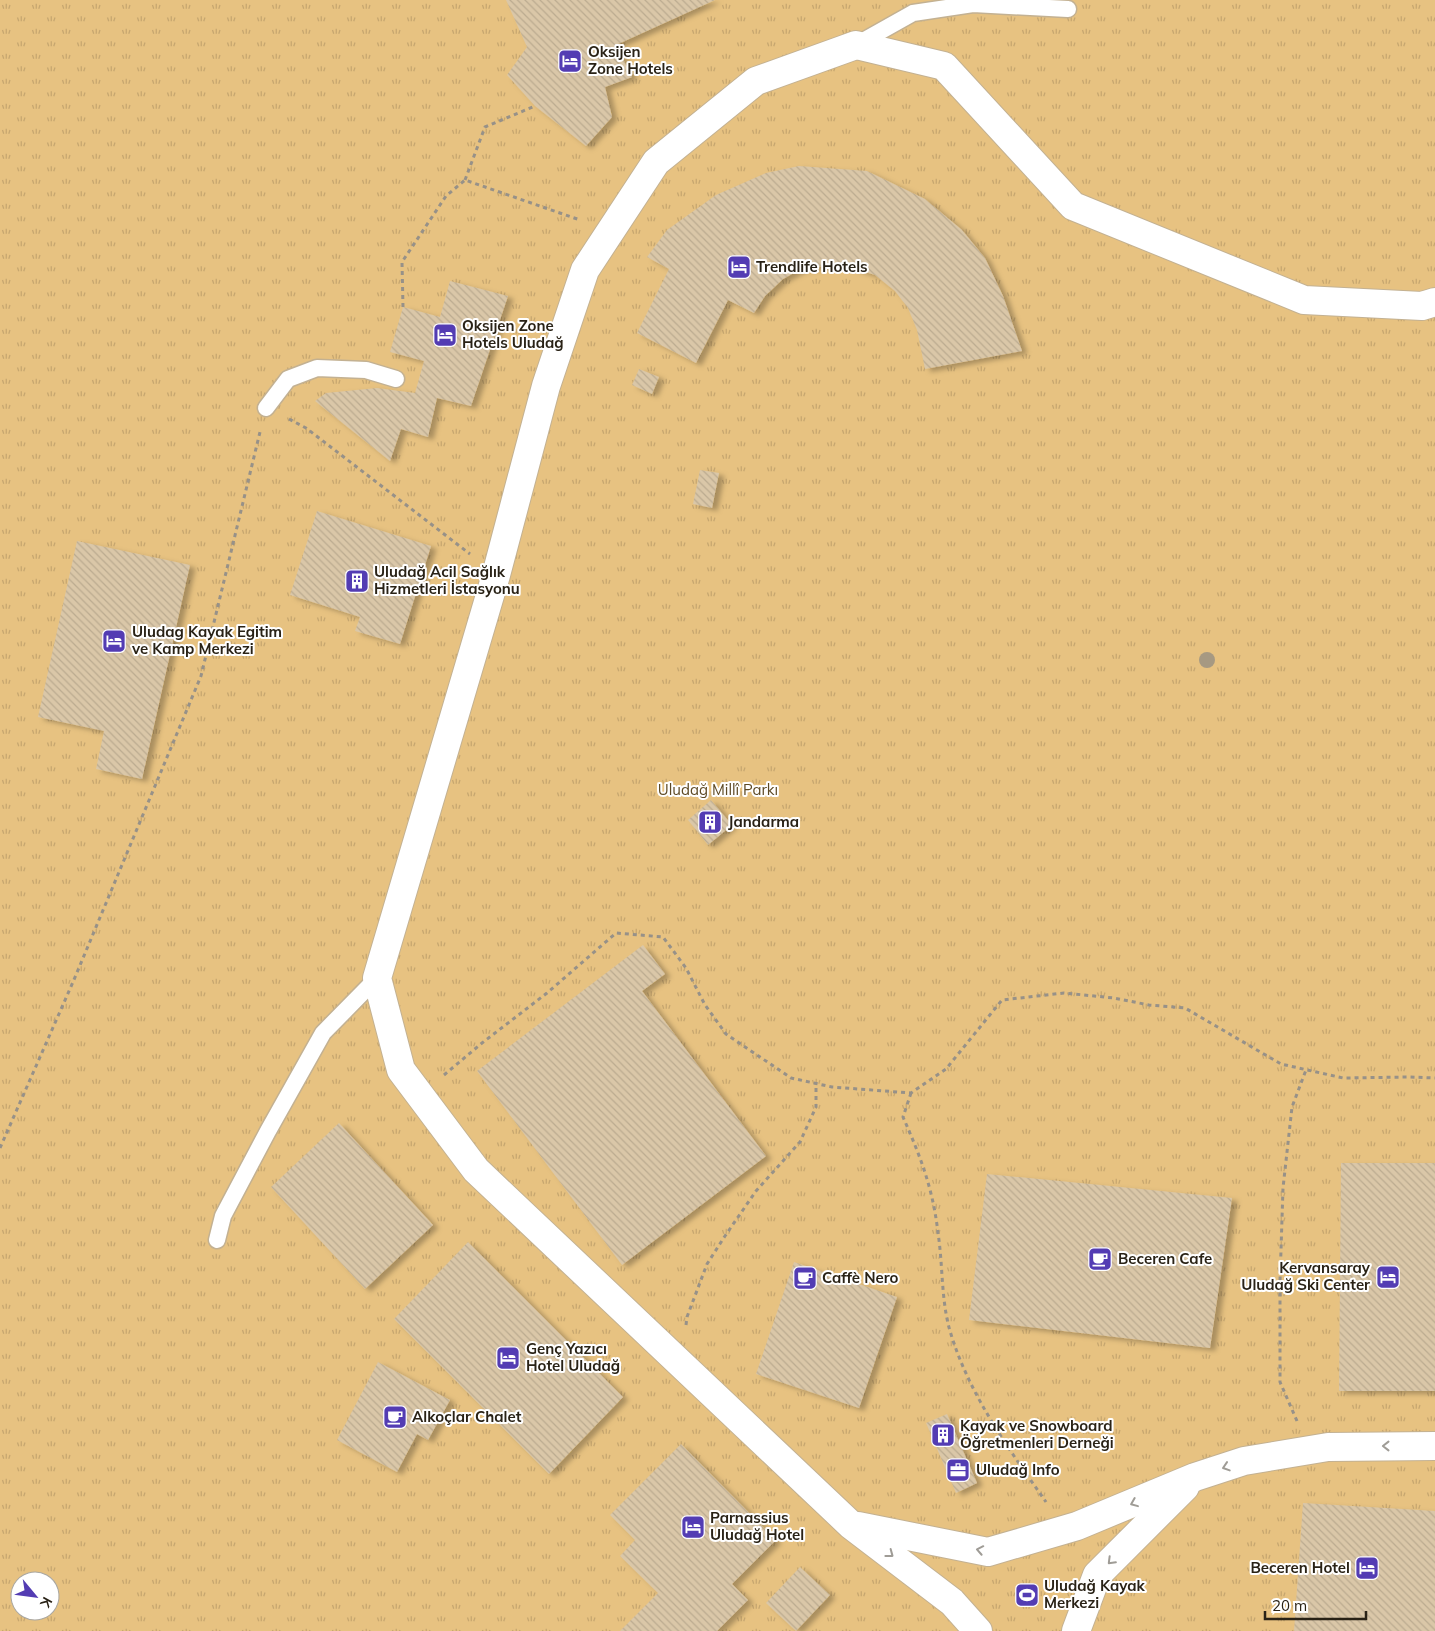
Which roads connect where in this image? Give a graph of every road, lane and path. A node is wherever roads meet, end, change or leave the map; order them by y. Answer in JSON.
{"nodes":[{"id":1,"x":1068,"y":9,"type":"dead end"},
{"id":2,"x":856,"y":45,"type":"junction"},
{"id":3,"x":535,"y":106,"type":"dead end"},
{"id":4,"x":465,"y":180,"type":"junction"},
{"id":5,"x":611,"y":230,"type":"junction"},
{"id":6,"x":1435,"y":302,"type":"edge"},
{"id":7,"x":403,"y":307,"type":"dead end"},
{"id":8,"x":396,"y":379,"type":"dead end"},
{"id":9,"x":266,"y":408,"type":"junction"},
{"id":10,"x":496,"y":575,"type":"junction"},
{"id":11,"x":377,"y":978,"type":"junction"},
{"id":12,"x":1306,"y":1070,"type":"junction"},
{"id":13,"x":1435,"y":1078,"type":"edge"},
{"id":14,"x":816,"y":1084,"type":"junction"},
{"id":15,"x":911,"y":1093,"type":"junction"},
{"id":16,"x":419,"y":1094,"type":"junction"},
{"id":17,"x":0,"y":1148,"type":"edge"},
{"id":18,"x":217,"y":1240,"type":"dead end"},
{"id":19,"x":683,"y":1366,"type":"junction"},
{"id":20,"x":1435,"y":1446,"type":"edge"},
{"id":21,"x":1308,"y":1450,"type":"junction"},
{"id":22,"x":1195,"y":1478,"type":"junction"},
{"id":23,"x":851,"y":1525,"type":"junction"},
{"id":24,"x":1065,"y":1530,"type":"junction"},
{"id":25,"x":978,"y":1631,"type":"edge"},
{"id":26,"x":1076,"y":1631,"type":"edge"}],
"edges":[{"from":1,"to":2,"type":"lane"},
{"from":2,"to":5,"type":"street"},
{"from":2,"to":6,"type":"street"},
{"from":3,"to":4,"type":"path"},
{"from":4,"to":5,"type":"path"},
{"from":4,"to":7,"type":"path"},
{"from":5,"to":10,"type":"street"},
{"from":8,"to":9,"type":"lane"},
{"from":9,"to":10,"type":"path"},
{"from":9,"to":17,"type":"path"},
{"from":10,"to":11,"type":"street"},
{"from":11,"to":16,"type":"street"},
{"from":11,"to":18,"type":"lane"},
{"from":12,"to":13,"type":"path"},
{"from":12,"to":15,"type":"path"},
{"from":12,"to":21,"type":"path"},
{"from":14,"to":15,"type":"path"},
{"from":14,"to":16,"type":"path"},
{"from":14,"to":19,"type":"path"},
{"from":15,"to":24,"type":"path"},
{"from":16,"to":19,"type":"street"},
{"from":19,"to":23,"type":"street"},
{"from":20,"to":21,"type":"street","one_way":true},
{"from":21,"to":22,"type":"street","one_way":true},
{"from":22,"to":24,"type":"street","one_way":true},
{"from":22,"to":26,"type":"street","one_way":true},
{"from":24,"to":23,"type":"street","one_way":true},
{"from":23,"to":25,"type":"street","one_way":true}]}
